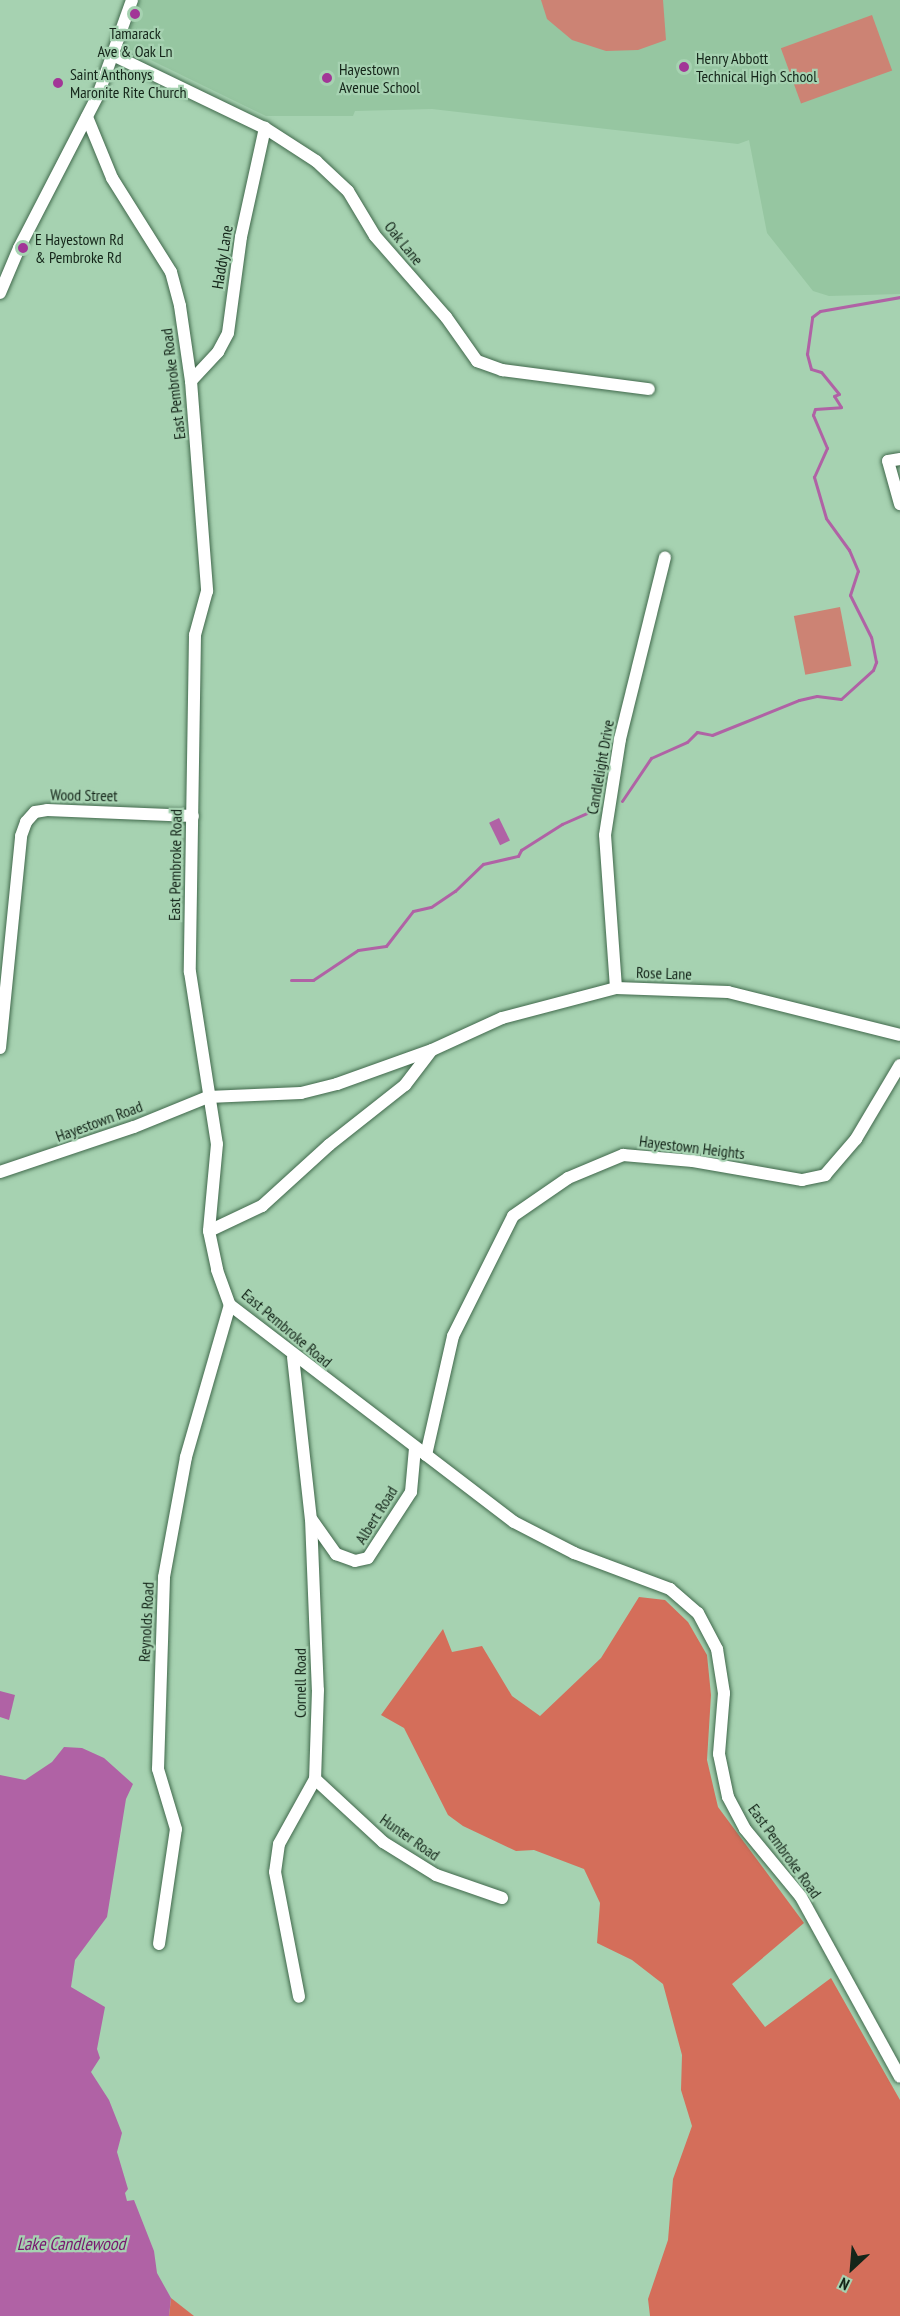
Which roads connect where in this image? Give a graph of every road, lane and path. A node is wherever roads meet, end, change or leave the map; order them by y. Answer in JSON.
{"nodes":[{"id":1,"x":132,"y":0,"type":"edge"},
{"id":2,"x":113,"y":55,"type":"junction"},
{"id":3,"x":87,"y":117,"type":"junction"},
{"id":4,"x":265,"y":128,"type":"junction"},
{"id":5,"x":0,"y":293,"type":"edge"},
{"id":6,"x":191,"y":381,"type":"junction"},
{"id":7,"x":650,"y":389,"type":"dead end"},
{"id":8,"x":900,"y":459,"type":"edge"},
{"id":9,"x":900,"y":504,"type":"edge"},
{"id":10,"x":665,"y":557,"type":"dead end"},
{"id":11,"x":193,"y":816,"type":"junction"},
{"id":12,"x":616,"y":988,"type":"junction"},
{"id":13,"x":900,"y":1035,"type":"edge"},
{"id":14,"x":0,"y":1048,"type":"edge"},
{"id":15,"x":432,"y":1050,"type":"junction"},
{"id":16,"x":900,"y":1065,"type":"edge"},
{"id":17,"x":208,"y":1097,"type":"junction"},
{"id":18,"x":0,"y":1172,"type":"edge"},
{"id":19,"x":209,"y":1231,"type":"junction"},
{"id":20,"x":230,"y":1305,"type":"junction"},
{"id":21,"x":293,"y":1357,"type":"junction"},
{"id":22,"x":415,"y":1448,"type":"junction"},
{"id":23,"x":426,"y":1455,"type":"junction"},
{"id":24,"x":311,"y":1519,"type":"junction"},
{"id":25,"x":315,"y":1779,"type":"junction"},
{"id":26,"x":502,"y":1898,"type":"dead end"},
{"id":27,"x":159,"y":1944,"type":"dead end"},
{"id":28,"x":299,"y":1997,"type":"dead end"},
{"id":29,"x":900,"y":2077,"type":"edge"}],
"edges":[{"from":1,"to":2,"type":"street"},
{"from":2,"to":3,"type":"street"},
{"from":2,"to":4,"type":"street","name":"Oak Lane"},
{"from":3,"to":5,"type":"street"},
{"from":3,"to":6,"type":"street","name":"East Pembroke Road"},
{"from":4,"to":6,"type":"street","name":"Haddy Lane"},
{"from":4,"to":7,"type":"street","name":"Oak Lane"},
{"from":6,"to":11,"type":"street","name":"East Pembroke Road"},
{"from":8,"to":9,"type":"street"},
{"from":10,"to":12,"type":"street","name":"Candlelight Drive"},
{"from":11,"to":14,"type":"street","name":"Wood Street"},
{"from":11,"to":17,"type":"street","name":"East Pembroke Road"},
{"from":12,"to":13,"type":"street","name":"Rose Lane"},
{"from":12,"to":15,"type":"street","name":"Rose Lane"},
{"from":15,"to":17,"type":"street","name":"Rose Lane"},
{"from":15,"to":19,"type":"street","name":"Rose Lane"},
{"from":16,"to":23,"type":"street","name":"Hayestown Heights"},
{"from":17,"to":18,"type":"street","name":"Hayestown Road"},
{"from":17,"to":19,"type":"street","name":"East Pembroke Road"},
{"from":19,"to":20,"type":"street","name":"East Pembroke Road"},
{"from":20,"to":21,"type":"street","name":"East Pembroke Road"},
{"from":20,"to":27,"type":"street","name":"Reynolds Road"},
{"from":21,"to":22,"type":"street","name":"East Pembroke Road"},
{"from":21,"to":24,"type":"street","name":"Cornell Road"},
{"from":22,"to":23,"type":"street","name":"East Pembroke Road"},
{"from":22,"to":24,"type":"street","name":"Albert Road"},
{"from":23,"to":29,"type":"street","name":"East Pembroke Road"},
{"from":24,"to":25,"type":"street","name":"Cornell Road"},
{"from":25,"to":26,"type":"street","name":"Hunter Road"},
{"from":25,"to":28,"type":"street","name":"Cornell Road"}]}
